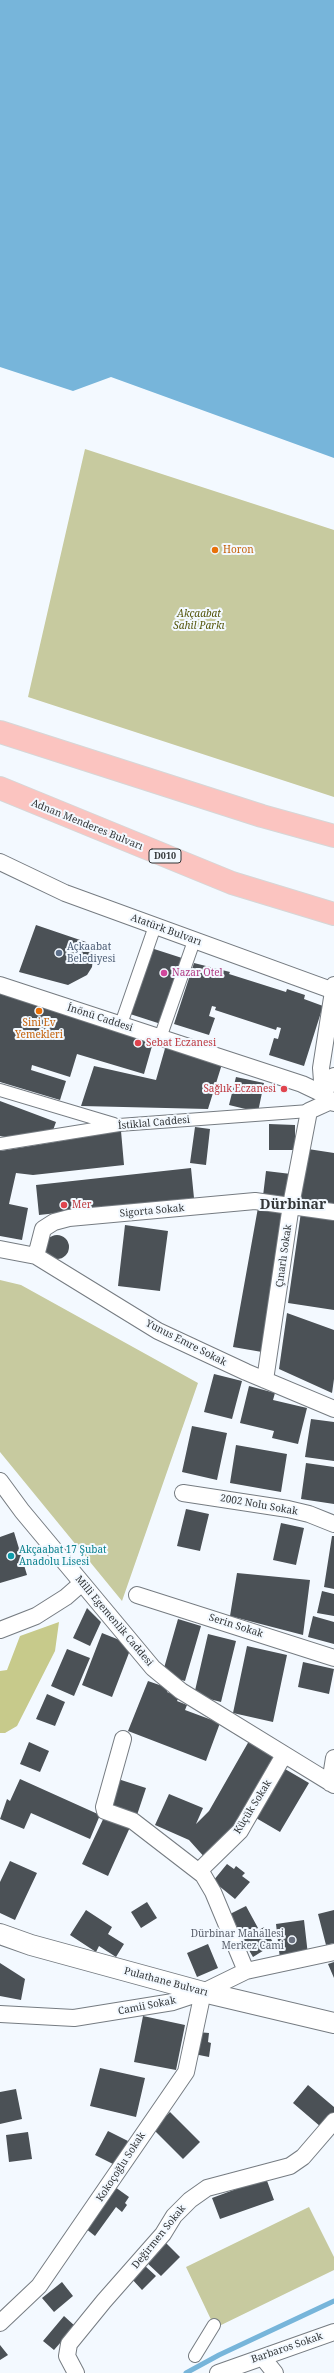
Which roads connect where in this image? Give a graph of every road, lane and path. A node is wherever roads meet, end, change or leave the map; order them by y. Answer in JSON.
{"nodes":[{"id":1,"x":0,"y":732,"type":"edge"},
{"id":2,"x":0,"y":788,"type":"edge"},
{"id":3,"x":334,"y":836,"type":"edge"},
{"id":4,"x":0,"y":862,"type":"edge"},
{"id":5,"x":334,"y":914,"type":"edge"},
{"id":6,"x":155,"y":926,"type":"junction"},
{"id":7,"x":194,"y":940,"type":"junction"},
{"id":8,"x":0,"y":985,"type":"edge"},
{"id":9,"x":334,"y":989,"type":"edge"},
{"id":10,"x":121,"y":1024,"type":"junction"},
{"id":11,"x":160,"y":1038,"type":"junction"},
{"id":12,"x":334,"y":1076,"type":"edge"},
{"id":13,"x":0,"y":1090,"type":"edge"},
{"id":14,"x":329,"y":1099,"type":"edge"},
{"id":15,"x":308,"y":1111,"type":"junction"},
{"id":16,"x":119,"y":1125,"type":"junction"},
{"id":17,"x":0,"y":1144,"type":"edge"},
{"id":18,"x":291,"y":1205,"type":"junction"},
{"id":19,"x":334,"y":1212,"type":"edge"},
{"id":20,"x":0,"y":1249,"type":"edge"},
{"id":21,"x":36,"y":1256,"type":"junction"},
{"id":22,"x":265,"y":1380,"type":"junction"},
{"id":23,"x":334,"y":1408,"type":"edge"},
{"id":24,"x":0,"y":1481,"type":"edge"},
{"id":25,"x":183,"y":1493,"type":"dead end"},
{"id":26,"x":334,"y":1524,"type":"edge"},
{"id":27,"x":82,"y":1583,"type":"junction"},
{"id":28,"x":137,"y":1595,"type":"dead end"},
{"id":29,"x":0,"y":1630,"type":"edge"},
{"id":30,"x":334,"y":1658,"type":"edge"},
{"id":31,"x":123,"y":1739,"type":"dead end"},
{"id":32,"x":284,"y":1755,"type":"junction"},
{"id":33,"x":334,"y":1758,"type":"edge"},
{"id":34,"x":332,"y":1784,"type":"edge"},
{"id":35,"x":199,"y":1872,"type":"junction"},
{"id":36,"x":0,"y":1934,"type":"edge"},
{"id":37,"x":334,"y":1952,"type":"edge"},
{"id":38,"x":246,"y":1971,"type":"junction"},
{"id":39,"x":203,"y":1992,"type":"junction"},
{"id":40,"x":0,"y":2014,"type":"edge"},
{"id":41,"x":334,"y":2023,"type":"edge"},
{"id":42,"x":334,"y":2121,"type":"edge"},
{"id":43,"x":0,"y":2323,"type":"edge"},
{"id":44,"x":214,"y":2325,"type":"dead end"},
{"id":45,"x":334,"y":2332,"type":"edge"},
{"id":46,"x":195,"y":2356,"type":"dead end"},
{"id":47,"x":264,"y":2358,"type":"junction"},
{"id":48,"x":76,"y":2373,"type":"edge"},
{"id":49,"x":218,"y":2373,"type":"edge"},
{"id":50,"x":275,"y":2373,"type":"edge"}],
"edges":[{"from":1,"to":3,"type":"highway"},
{"from":2,"to":5,"type":"highway","name":"Adnan Menderes Bulvarı","number":"D010"},
{"from":4,"to":6,"type":"street","name":"Atatürk Bulvarı"},
{"from":6,"to":7,"type":"street","name":"Atatürk Bulvarı"},
{"from":6,"to":10,"type":"street"},
{"from":7,"to":9,"type":"street","name":"Atatürk Bulvarı"},
{"from":7,"to":11,"type":"street"},
{"from":8,"to":10,"type":"street","name":"İnönü Caddesi"},
{"from":9,"to":14,"type":"street"},
{"from":10,"to":11,"type":"street","name":"İnönü Caddesi"},
{"from":11,"to":14,"type":"street","name":"İnönü Caddesi"},
{"from":12,"to":14,"type":"street"},
{"from":13,"to":16,"type":"street"},
{"from":14,"to":15,"type":"street"},
{"from":15,"to":16,"type":"street","name":"İstiklal Caddesi"},
{"from":15,"to":18,"type":"street","name":"Çınarlı Sokak"},
{"from":16,"to":17,"type":"street","name":"İstiklal Caddesi"},
{"from":18,"to":19,"type":"street"},
{"from":18,"to":21,"type":"street","name":"Sigorta Sokak"},
{"from":18,"to":22,"type":"street","name":"Çınarlı Sokak"},
{"from":20,"to":21,"type":"street","name":"Yunus Emre Sokak"},
{"from":21,"to":22,"type":"street","name":"Yunus Emre Sokak"},
{"from":22,"to":23,"type":"street","name":"Yunus Emre Sokak"},
{"from":24,"to":27,"type":"street","name":"Milli Egemenlik Caddesi"},
{"from":25,"to":26,"type":"street","name":"2002 Nolu Sokak"},
{"from":27,"to":29,"type":"street"},
{"from":27,"to":32,"type":"street","name":"Milli Egemenlik Caddesi"},
{"from":28,"to":30,"type":"street","name":"Serin Sokak"},
{"from":31,"to":35,"type":"street"},
{"from":32,"to":34,"type":"street","name":"Milli Egemenlik Caddesi"},
{"from":32,"to":35,"type":"street","name":"Küçük Sokak"},
{"from":33,"to":34,"type":"street"},
{"from":35,"to":38,"type":"street"},
{"from":36,"to":39,"type":"street","name":"Pulathane Bulvarı"},
{"from":37,"to":38,"type":"street","name":"Camii Sokak"},
{"from":38,"to":39,"type":"street","name":"Camii Sokak"},
{"from":39,"to":40,"type":"street","name":"Camii Sokak"},
{"from":39,"to":41,"type":"street","name":"Pulathane Bulvarı"},
{"from":39,"to":43,"type":"street","name":"Kokoçoğlu Sokak"},
{"from":42,"to":48,"type":"street","name":"Değirmen Sokak"},
{"from":44,"to":46,"type":"street"},
{"from":45,"to":47,"type":"street","name":"Barbaros Sokak"},
{"from":47,"to":49,"type":"street","name":"Barbaros Sokak"},
{"from":47,"to":50,"type":"street"}]}
